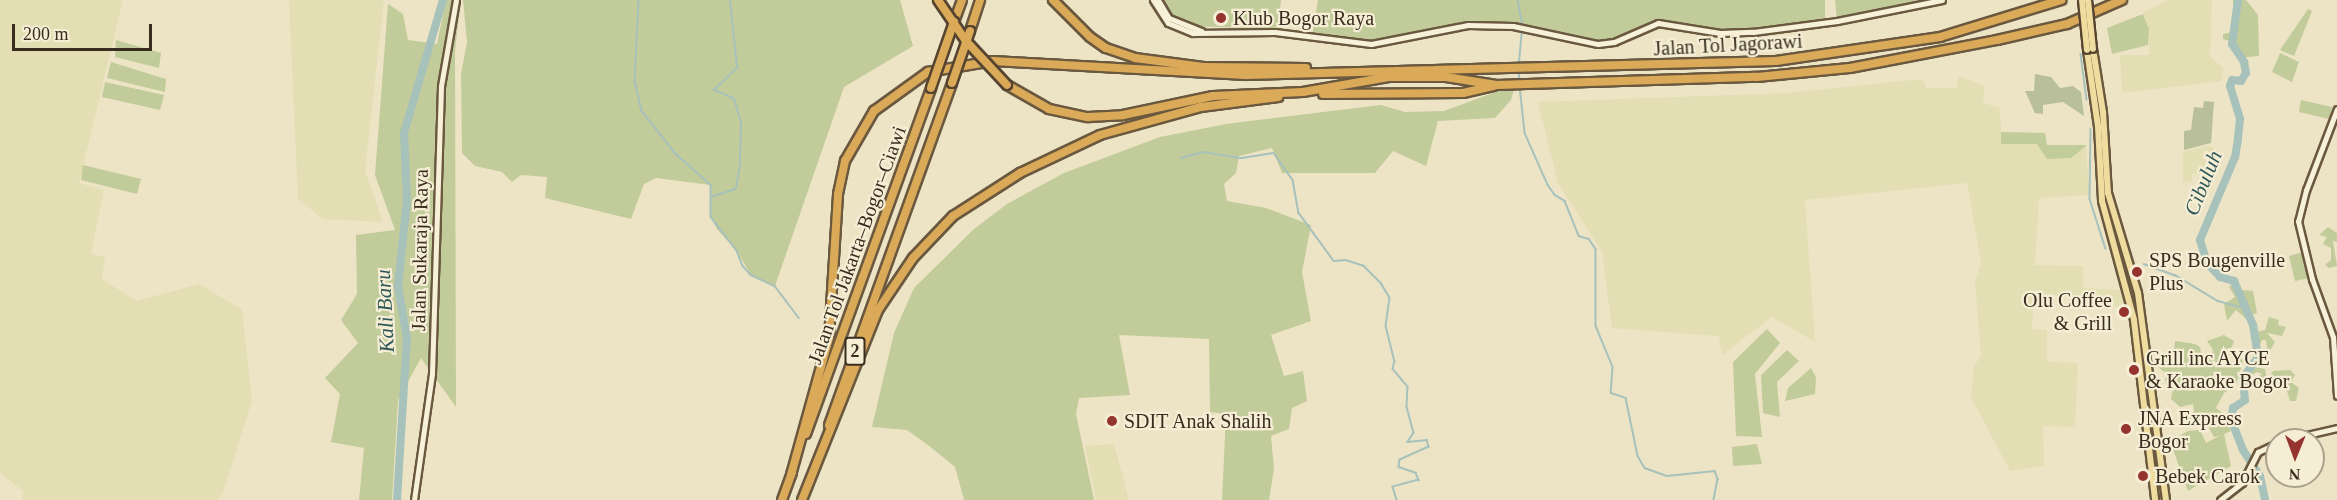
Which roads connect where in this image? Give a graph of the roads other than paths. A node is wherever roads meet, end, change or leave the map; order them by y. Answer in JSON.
{"nodes":[{"id":1,"x":456,"y":0,"type":"edge"},
{"id":2,"x":938,"y":0,"type":"edge"},
{"id":3,"x":962,"y":0,"type":"edge"},
{"id":4,"x":980,"y":0,"type":"edge"},
{"id":5,"x":1053,"y":0,"type":"edge"},
{"id":6,"x":1153,"y":0,"type":"edge"},
{"id":7,"x":1158,"y":0,"type":"edge"},
{"id":8,"x":1942,"y":0,"type":"edge"},
{"id":9,"x":2061,"y":0,"type":"edge"},
{"id":10,"x":2082,"y":0,"type":"edge"},
{"id":11,"x":2088,"y":0,"type":"edge"},
{"id":12,"x":2122,"y":0,"type":"edge"},
{"id":13,"x":1201,"y":31,"type":"junction"},
{"id":14,"x":2090,"y":49,"type":"junction"},
{"id":15,"x":1390,"y":69,"type":"junction"},
{"id":16,"x":1496,"y":85,"type":"junction"},
{"id":17,"x":2337,"y":109,"type":"edge"},
{"id":18,"x":2138,"y":293,"type":"junction"},
{"id":19,"x":2128,"y":295,"type":"junction"},
{"id":20,"x":2142,"y":315,"type":"junction"},
{"id":21,"x":2133,"y":316,"type":"junction"},
{"id":22,"x":2337,"y":396,"type":"edge"},
{"id":23,"x":2265,"y":449,"type":"edge"},
{"id":24,"x":791,"y":475,"type":"junction"},
{"id":25,"x":414,"y":500,"type":"edge"},
{"id":26,"x":782,"y":500,"type":"edge"},
{"id":27,"x":802,"y":500,"type":"edge"},
{"id":28,"x":2156,"y":500,"type":"edge"},
{"id":29,"x":2166,"y":500,"type":"edge"},
{"id":30,"x":2220,"y":500,"type":"edge"}],
"edges":[{"from":1,"to":25,"type":"street","name":"Jalan Sukaraja Raya"},
{"from":2,"to":16,"type":"highway","bridge":true},
{"from":3,"to":24,"type":"highway","name":"Jalan Tol Jakarta–Bogor–Ciawi","number":"2","bridge":true},
{"from":4,"to":27,"type":"highway","name":"Jalan Tol Jakarta–Bogor–Ciawi","number":"2","bridge":true},
{"from":5,"to":15,"type":"highway"},
{"from":6,"to":13,"type":"street"},
{"from":7,"to":13,"type":"street"},
{"from":8,"to":13,"type":"street"},
{"from":9,"to":15,"type":"highway","name":"Jalan Tol Jagorawi"},
{"from":10,"to":14,"type":"main road","bridge":true},
{"from":11,"to":14,"type":"main road","bridge":true},
{"from":12,"to":16,"type":"highway","name":"Jalan Tol Jagorawi"},
{"from":14,"to":18,"type":"main road"},
{"from":14,"to":19,"type":"main road"},
{"from":15,"to":24,"type":"highway"},
{"from":16,"to":27,"type":"highway"},
{"from":17,"to":22,"type":"street"},
{"from":18,"to":19,"type":"main road"},
{"from":18,"to":20,"type":"main road"},
{"from":19,"to":21,"type":"main road"},
{"from":20,"to":21,"type":"main road"},
{"from":20,"to":29,"type":"main road"},
{"from":21,"to":28,"type":"main road"},
{"from":23,"to":30,"type":"street"},
{"from":24,"to":26,"type":"highway","name":"Jalan Tol Jakarta–Bogor–Ciawi","number":"2"}]}
